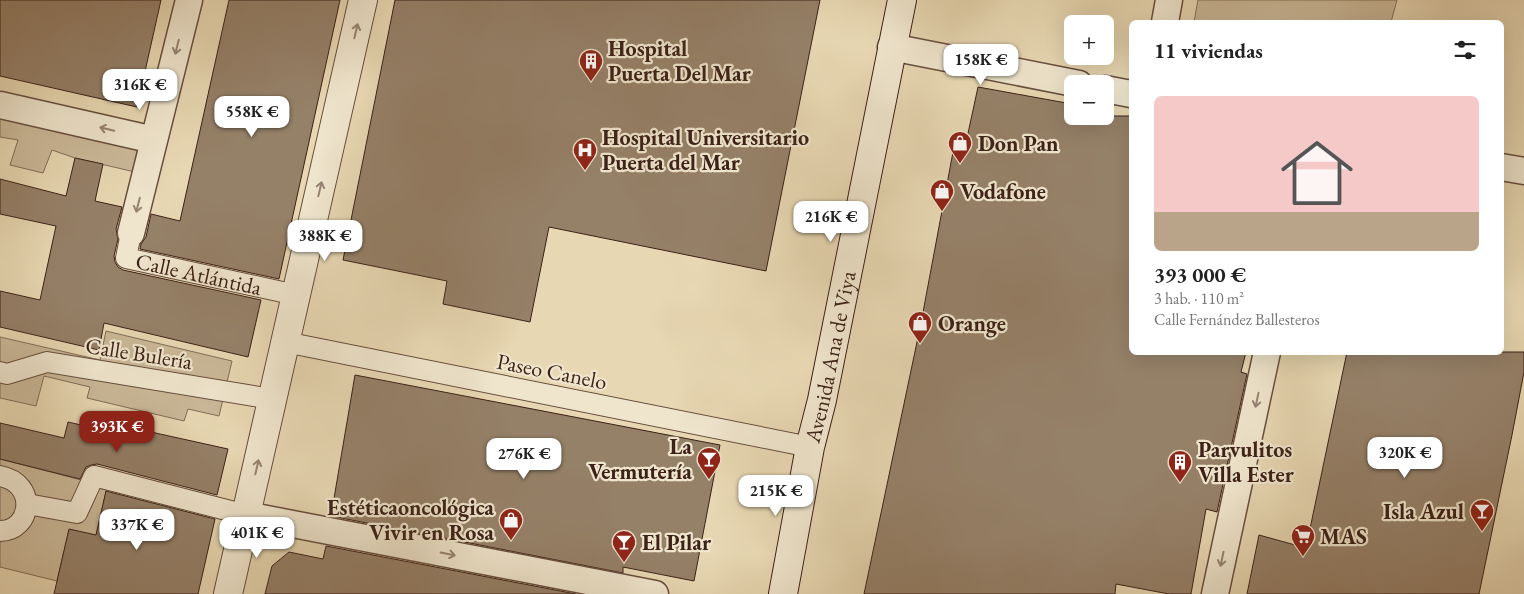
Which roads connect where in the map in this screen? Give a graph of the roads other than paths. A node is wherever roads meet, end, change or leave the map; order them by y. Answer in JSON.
{"nodes":[{"id":1,"x":189,"y":0,"type":"edge"},
{"id":2,"x":363,"y":0,"type":"edge"},
{"id":3,"x":902,"y":0,"type":"edge"},
{"id":4,"x":1169,"y":0,"type":"edge"},
{"id":5,"x":1165,"y":20,"type":"edge"},
{"id":6,"x":891,"y":47,"type":"junction"},
{"id":7,"x":1064,"y":81,"type":"edge"},
{"id":8,"x":1114,"y":91,"type":"edge"},
{"id":9,"x":1129,"y":94,"type":"edge"},
{"id":10,"x":0,"y":105,"type":"edge"},
{"id":11,"x":154,"y":140,"type":"junction"},
{"id":12,"x":1504,"y":168,"type":"edge"},
{"id":13,"x":1524,"y":171,"type":"edge"},
{"id":14,"x":131,"y":232,"type":"joint"},
{"id":15,"x":296,"y":295,"type":"junction"},
{"id":16,"x":285,"y":342,"type":"junction"},
{"id":17,"x":1266,"y":355,"type":"edge"},
{"id":18,"x":0,"y":372,"type":"edge"},
{"id":19,"x":272,"y":399,"type":"junction"},
{"id":20,"x":810,"y":447,"type":"junction"},
{"id":21,"x":0,"y":476,"type":"edge"},
{"id":22,"x":27,"y":504,"type":"junction"},
{"id":23,"x":246,"y":515,"type":"junction"},
{"id":24,"x":0,"y":531,"type":"edge"},
{"id":25,"x":228,"y":594,"type":"edge"},
{"id":26,"x":656,"y":594,"type":"edge"},
{"id":27,"x":783,"y":594,"type":"edge"},
{"id":28,"x":1215,"y":594,"type":"edge"}],
"edges":[{"from":1,"to":11,"type":"street","name":"Calle Atlántida","one_way":true},
{"from":15,"to":2,"type":"street","one_way":true},
{"from":3,"to":6,"type":"street","name":"Avenida Ana de Viya"},
{"from":4,"to":5,"type":"street"},
{"from":6,"to":7,"type":"street"},
{"from":6,"to":20,"type":"street","name":"Avenida Ana de Viya"},
{"from":8,"to":9,"type":"street"},
{"from":11,"to":10,"type":"street","one_way":true},
{"from":11,"to":14,"type":"street","name":"Calle Atlántida","one_way":true},
{"from":12,"to":13,"type":"street"},
{"from":14,"to":15,"type":"street","name":"Calle Atlántida"},
{"from":15,"to":16,"type":"street"},
{"from":16,"to":19,"type":"street"},
{"from":16,"to":20,"type":"street","name":"Paseo Canelo"},
{"from":17,"to":28,"type":"street","one_way":true},
{"from":18,"to":19,"type":"street","name":"Calle Bulería"},
{"from":23,"to":19,"type":"street","one_way":true},
{"from":20,"to":27,"type":"street","name":"Avenida Ana de Viya"},
{"from":21,"to":22,"type":"street"},
{"from":22,"to":23,"type":"street"},
{"from":22,"to":24,"type":"street"},
{"from":23,"to":25,"type":"street"},
{"from":23,"to":26,"type":"street","one_way":true}]}
